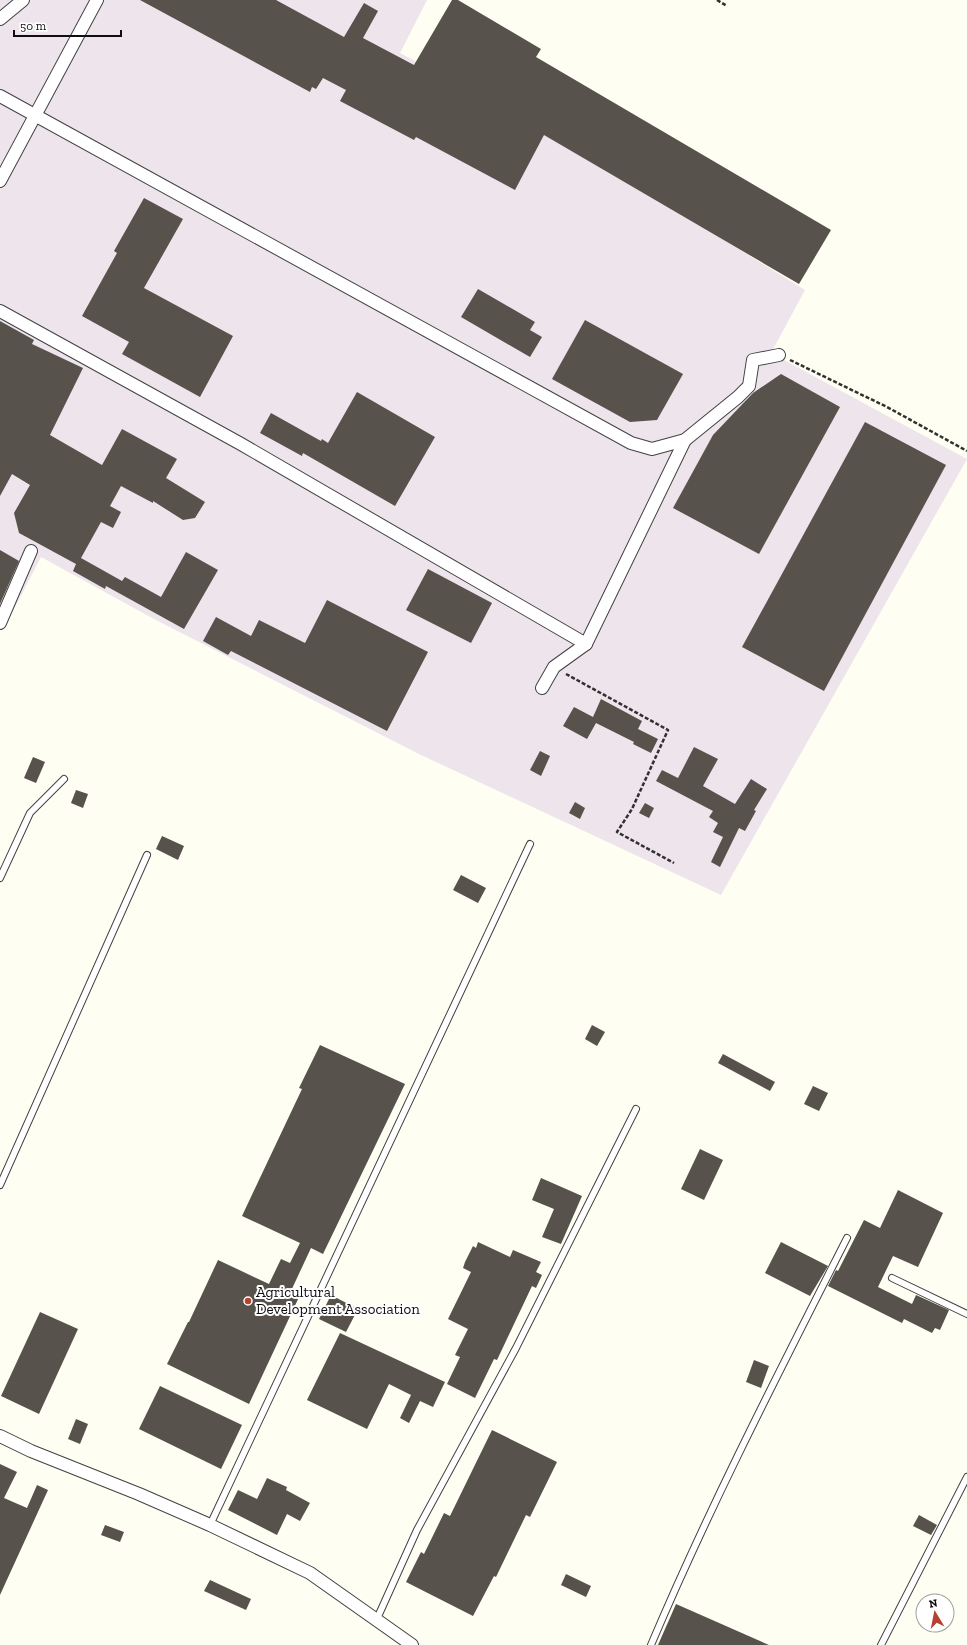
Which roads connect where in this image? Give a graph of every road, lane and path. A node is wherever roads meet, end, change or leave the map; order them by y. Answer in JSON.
{"nodes":[{"id":1,"x":23,"y":0,"type":"edge"},
{"id":2,"x":97,"y":0,"type":"edge"},
{"id":3,"x":717,"y":0,"type":"edge"},
{"id":4,"x":727,"y":6,"type":"dead end"},
{"id":5,"x":0,"y":19,"type":"edge"},
{"id":6,"x":0,"y":96,"type":"edge"},
{"id":7,"x":35,"y":116,"type":"junction"},
{"id":8,"x":0,"y":180,"type":"edge"},
{"id":9,"x":0,"y":311,"type":"edge"},
{"id":10,"x":779,"y":355,"type":"joint"},
{"id":11,"x":685,"y":440,"type":"junction"},
{"id":12,"x":967,"y":451,"type":"edge"},
{"id":13,"x":31,"y":551,"type":"dead end"},
{"id":14,"x":0,"y":623,"type":"edge"},
{"id":15,"x":586,"y":644,"type":"junction"},
{"id":16,"x":554,"y":667,"type":"junction"},
{"id":17,"x":542,"y":688,"type":"dead end"},
{"id":18,"x":64,"y":779,"type":"dead end"},
{"id":19,"x":530,"y":844,"type":"dead end"},
{"id":20,"x":147,"y":855,"type":"dead end"},
{"id":21,"x":674,"y":863,"type":"dead end"},
{"id":22,"x":0,"y":878,"type":"edge"},
{"id":23,"x":636,"y":1109,"type":"dead end"},
{"id":24,"x":0,"y":1185,"type":"edge"},
{"id":25,"x":846,"y":1238,"type":"dead end"},
{"id":26,"x":892,"y":1278,"type":"dead end"},
{"id":27,"x":967,"y":1314,"type":"edge"},
{"id":28,"x":0,"y":1436,"type":"edge"},
{"id":29,"x":967,"y":1477,"type":"edge"},
{"id":30,"x":210,"y":1525,"type":"junction"},
{"id":31,"x":376,"y":1621,"type":"junction"},
{"id":32,"x":412,"y":1645,"type":"edge"},
{"id":33,"x":651,"y":1645,"type":"edge"},
{"id":34,"x":880,"y":1645,"type":"edge"}],
"edges":[{"from":1,"to":5,"type":"street"},
{"from":2,"to":7,"type":"street"},
{"from":3,"to":4,"type":"path"},
{"from":6,"to":7,"type":"street"},
{"from":7,"to":8,"type":"street"},
{"from":7,"to":11,"type":"street"},
{"from":9,"to":15,"type":"street"},
{"from":10,"to":11,"type":"street"},
{"from":10,"to":12,"type":"path"},
{"from":11,"to":15,"type":"street"},
{"from":13,"to":14,"type":"street"},
{"from":15,"to":16,"type":"street"},
{"from":16,"to":17,"type":"street"},
{"from":16,"to":21,"type":"path"},
{"from":18,"to":22,"type":"lane"},
{"from":19,"to":30,"type":"lane"},
{"from":20,"to":24,"type":"lane"},
{"from":23,"to":31,"type":"lane"},
{"from":25,"to":33,"type":"lane"},
{"from":26,"to":27,"type":"lane"},
{"from":28,"to":30,"type":"street"},
{"from":29,"to":34,"type":"lane"},
{"from":30,"to":31,"type":"street"},
{"from":31,"to":32,"type":"street"}]}
